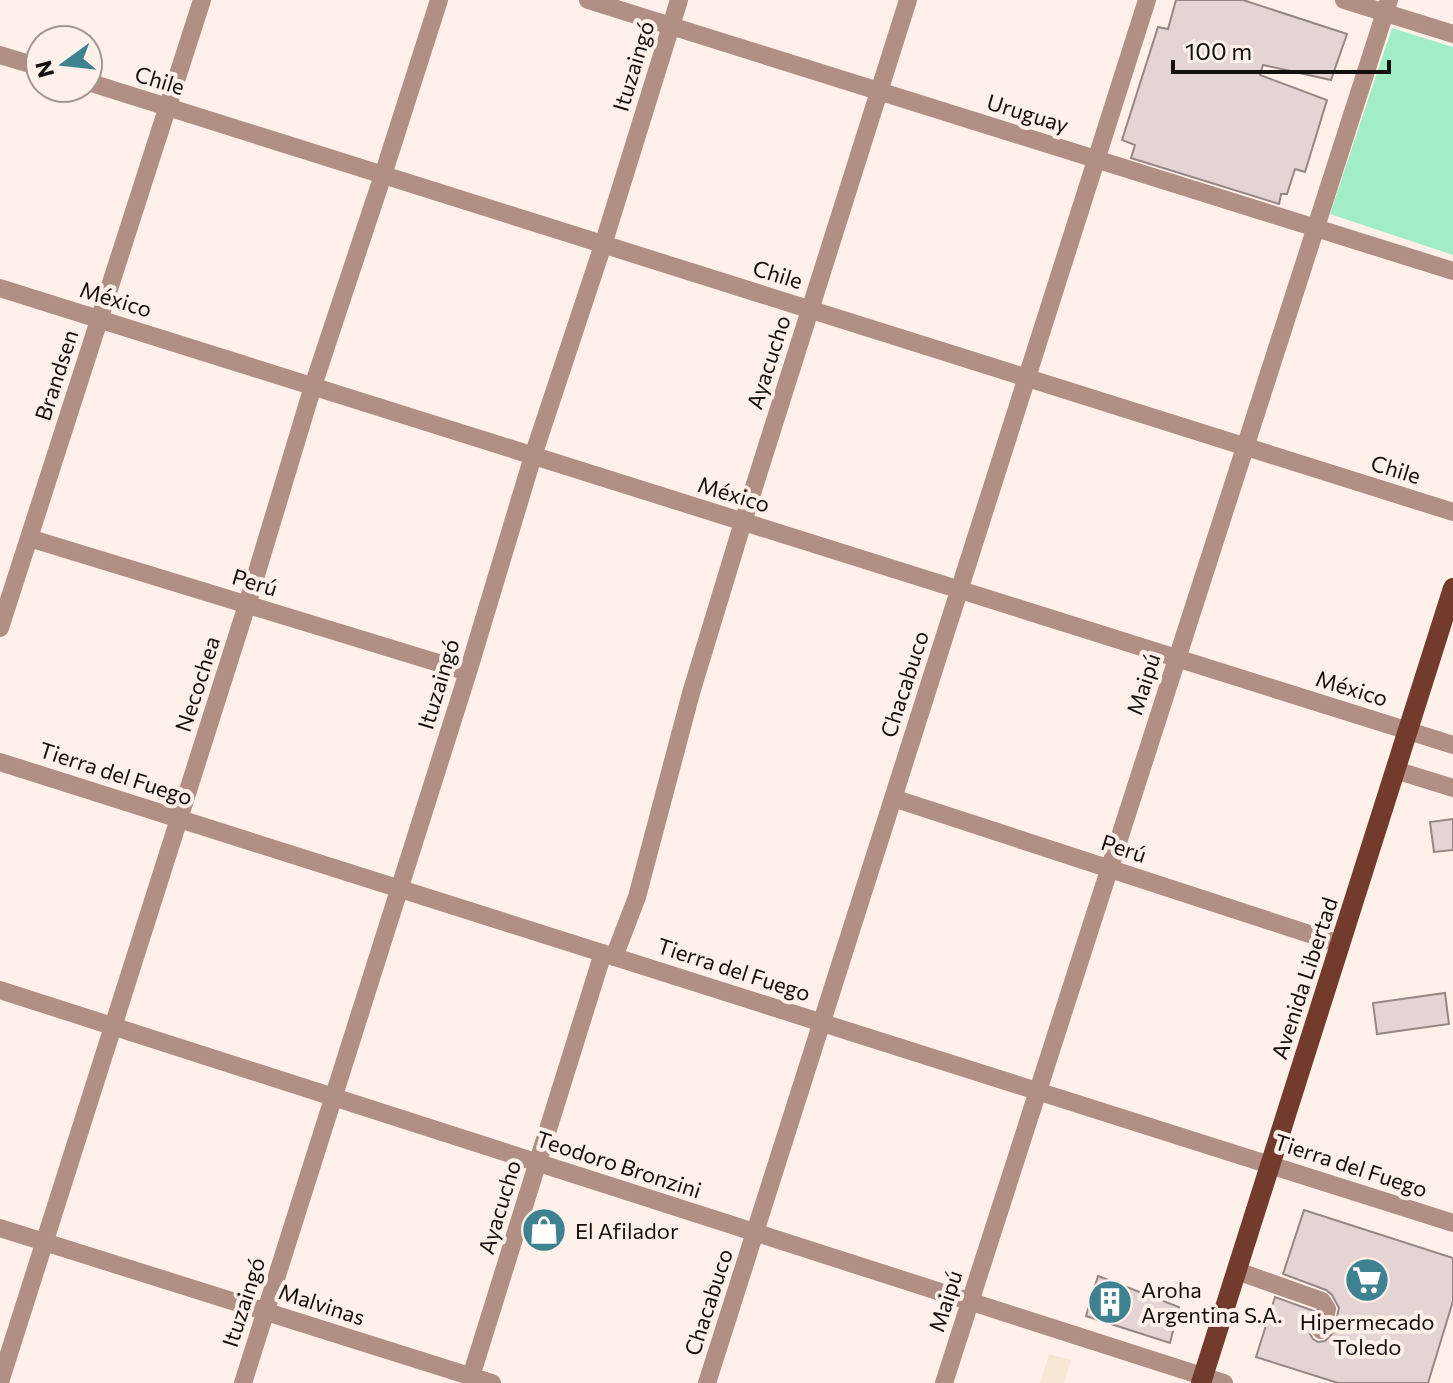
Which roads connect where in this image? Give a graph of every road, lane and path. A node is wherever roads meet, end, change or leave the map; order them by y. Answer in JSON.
{"nodes":[{"id":1,"x":202,"y":0,"type":"edge"},
{"id":2,"x":439,"y":0,"type":"edge"},
{"id":3,"x":588,"y":0,"type":"edge"},
{"id":4,"x":679,"y":0,"type":"edge"},
{"id":5,"x":908,"y":0,"type":"edge"},
{"id":6,"x":1147,"y":0,"type":"edge"},
{"id":7,"x":1344,"y":0,"type":"edge"},
{"id":8,"x":1387,"y":6,"type":"edge"},
{"id":9,"x":671,"y":26,"type":"junction"},
{"id":10,"x":1453,"y":34,"type":"edge"},
{"id":11,"x":0,"y":55,"type":"edge"},
{"id":12,"x":24,"y":62,"type":"edge"},
{"id":13,"x":104,"y":87,"type":"edge"},
{"id":14,"x":879,"y":91,"type":"junction"},
{"id":15,"x":167,"y":107,"type":"junction"},
{"id":16,"x":1097,"y":160,"type":"junction"},
{"id":17,"x":383,"y":175,"type":"junction"},
{"id":18,"x":1315,"y":228,"type":"junction"},
{"id":19,"x":603,"y":245,"type":"junction"},
{"id":20,"x":1453,"y":271,"type":"edge"},
{"id":21,"x":0,"y":288,"type":"edge"},
{"id":22,"x":810,"y":310,"type":"junction"},
{"id":23,"x":99,"y":319,"type":"junction"},
{"id":24,"x":1027,"y":378,"type":"junction"},
{"id":25,"x":313,"y":386,"type":"junction"},
{"id":26,"x":1245,"y":447,"type":"junction"},
{"id":27,"x":533,"y":456,"type":"junction"},
{"id":28,"x":1453,"y":512,"type":"edge"},
{"id":29,"x":743,"y":522,"type":"junction"},
{"id":30,"x":29,"y":538,"type":"junction"},
{"id":31,"x":1453,"y":588,"type":"edge"},
{"id":32,"x":959,"y":590,"type":"junction"},
{"id":33,"x":247,"y":605,"type":"junction"},
{"id":34,"x":0,"y":628,"type":"edge"},
{"id":35,"x":1177,"y":658,"type":"junction"},
{"id":36,"x":468,"y":672,"type":"junction"},
{"id":37,"x":1407,"y":730,"type":"junction"},
{"id":38,"x":1453,"y":745,"type":"edge"},
{"id":39,"x":0,"y":762,"type":"edge"},
{"id":40,"x":1395,"y":770,"type":"junction"},
{"id":41,"x":1453,"y":788,"type":"edge"},
{"id":42,"x":893,"y":798,"type":"junction"},
{"id":43,"x":179,"y":819,"type":"junction"},
{"id":44,"x":1109,"y":869,"type":"junction"},
{"id":45,"x":399,"y":888,"type":"junction"},
{"id":46,"x":1340,"y":944,"type":"junction"},
{"id":47,"x":609,"y":955,"type":"junction"},
{"id":48,"x":0,"y":990,"type":"edge"},
{"id":49,"x":822,"y":1022,"type":"junction"},
{"id":50,"x":113,"y":1027,"type":"junction"},
{"id":51,"x":1038,"y":1091,"type":"junction"},
{"id":52,"x":333,"y":1097,"type":"junction"},
{"id":53,"x":538,"y":1163,"type":"junction"},
{"id":54,"x":1270,"y":1165,"type":"junction"},
{"id":55,"x":1453,"y":1223,"type":"edge"},
{"id":56,"x":0,"y":1228,"type":"edge"},
{"id":57,"x":755,"y":1232,"type":"junction"},
{"id":58,"x":45,"y":1242,"type":"junction"},
{"id":59,"x":1237,"y":1271,"type":"junction"},
{"id":60,"x":970,"y":1301,"type":"junction"},
{"id":61,"x":265,"y":1311,"type":"junction"},
{"id":62,"x":1321,"y":1330,"type":"dead end"},
{"id":63,"x":470,"y":1380,"type":"edge"},
{"id":64,"x":1202,"y":1380,"type":"edge"},
{"id":65,"x":0,"y":1382,"type":"edge"},
{"id":66,"x":243,"y":1383,"type":"edge"},
{"id":67,"x":492,"y":1383,"type":"edge"},
{"id":68,"x":707,"y":1383,"type":"edge"},
{"id":69,"x":944,"y":1383,"type":"edge"},
{"id":70,"x":1224,"y":1383,"type":"edge"}],
"edges":[{"from":1,"to":15,"type":"street","name":"Brandsen"},
{"from":2,"to":17,"type":"street","name":"Necochea"},
{"from":3,"to":9,"type":"street","name":"Uruguay"},
{"from":4,"to":9,"type":"street","name":"Ituzaingó"},
{"from":5,"to":14,"type":"street","name":"Ayacucho"},
{"from":6,"to":16,"type":"street","name":"Chacabuco"},
{"from":7,"to":8,"type":"street"},
{"from":8,"to":10,"type":"street"},
{"from":8,"to":18,"type":"street","name":"Maipú"},
{"from":9,"to":14,"type":"street","name":"Uruguay"},
{"from":9,"to":19,"type":"street","name":"Ituzaingó"},
{"from":11,"to":12,"type":"street"},
{"from":13,"to":15,"type":"street","name":"Chile"},
{"from":14,"to":16,"type":"street","name":"Uruguay"},
{"from":14,"to":22,"type":"street","name":"Ayacucho"},
{"from":15,"to":17,"type":"street","name":"Chile"},
{"from":15,"to":23,"type":"street","name":"Brandsen"},
{"from":16,"to":18,"type":"street","name":"Uruguay"},
{"from":16,"to":24,"type":"street","name":"Chacabuco"},
{"from":17,"to":19,"type":"street","name":"Chile"},
{"from":17,"to":25,"type":"street","name":"Necochea"},
{"from":18,"to":20,"type":"street","name":"Uruguay"},
{"from":18,"to":26,"type":"street","name":"Maipú"},
{"from":19,"to":22,"type":"street","name":"Chile"},
{"from":19,"to":27,"type":"street","name":"Ituzaingó"},
{"from":21,"to":23,"type":"street","name":"México"},
{"from":22,"to":24,"type":"street","name":"Chile"},
{"from":22,"to":29,"type":"street","name":"Ayacucho"},
{"from":23,"to":25,"type":"street","name":"México"},
{"from":23,"to":30,"type":"street","name":"Brandsen"},
{"from":24,"to":26,"type":"street","name":"Chile"},
{"from":24,"to":32,"type":"street","name":"Chacabuco"},
{"from":25,"to":27,"type":"street","name":"México"},
{"from":25,"to":33,"type":"street","name":"Necochea"},
{"from":26,"to":28,"type":"street","name":"Chile"},
{"from":26,"to":35,"type":"street","name":"Maipú"},
{"from":27,"to":29,"type":"street","name":"México"},
{"from":27,"to":36,"type":"street","name":"Ituzaingó"},
{"from":29,"to":32,"type":"street","name":"México"},
{"from":29,"to":47,"type":"street","name":"Ayacucho"},
{"from":30,"to":33,"type":"street","name":"Perú"},
{"from":30,"to":34,"type":"street","name":"Brandsen"},
{"from":31,"to":37,"type":"main road","name":"Avenida Libertad"},
{"from":32,"to":35,"type":"street","name":"México"},
{"from":32,"to":42,"type":"street","name":"Chacabuco"},
{"from":33,"to":36,"type":"street","name":"Perú"},
{"from":33,"to":43,"type":"street","name":"Necochea"},
{"from":35,"to":37,"type":"street","name":"México"},
{"from":35,"to":44,"type":"street","name":"Maipú"},
{"from":36,"to":45,"type":"street","name":"Ituzaingó"},
{"from":37,"to":38,"type":"street","name":"México"},
{"from":37,"to":40,"type":"main road","name":"Avenida Libertad"},
{"from":39,"to":43,"type":"street","name":"Tierra del Fuego"},
{"from":40,"to":41,"type":"street"},
{"from":40,"to":46,"type":"main road","name":"Avenida Libertad"},
{"from":42,"to":44,"type":"street","name":"Perú"},
{"from":42,"to":49,"type":"street","name":"Chacabuco"},
{"from":43,"to":45,"type":"street","name":"Tierra del Fuego"},
{"from":43,"to":50,"type":"street","name":"Necochea"},
{"from":44,"to":46,"type":"street","name":"Perú"},
{"from":44,"to":51,"type":"street","name":"Maipú"},
{"from":45,"to":47,"type":"street","name":"Tierra del Fuego"},
{"from":45,"to":52,"type":"street","name":"Ituzaingó"},
{"from":46,"to":54,"type":"main road","name":"Avenida Libertad"},
{"from":47,"to":49,"type":"street","name":"Tierra del Fuego"},
{"from":47,"to":53,"type":"street","name":"Ayacucho"},
{"from":48,"to":50,"type":"street","name":"Teodoro Bronzini"},
{"from":49,"to":51,"type":"street","name":"Tierra del Fuego"},
{"from":49,"to":57,"type":"street","name":"Chacabuco"},
{"from":50,"to":52,"type":"street","name":"Teodoro Bronzini"},
{"from":50,"to":58,"type":"street","name":"Necochea"},
{"from":51,"to":54,"type":"street","name":"Tierra del Fuego"},
{"from":51,"to":60,"type":"street","name":"Maipú"},
{"from":52,"to":53,"type":"street","name":"Teodoro Bronzini"},
{"from":52,"to":61,"type":"street","name":"Ituzaingó"},
{"from":53,"to":57,"type":"street","name":"Teodoro Bronzini"},
{"from":53,"to":63,"type":"street","name":"Ayacucho"},
{"from":54,"to":55,"type":"street","name":"Tierra del Fuego"},
{"from":54,"to":59,"type":"main road","name":"Avenida Libertad"},
{"from":56,"to":58,"type":"street","name":"Malvinas"},
{"from":57,"to":60,"type":"street","name":"Teodoro Bronzini"},
{"from":57,"to":68,"type":"street","name":"Chacabuco"},
{"from":58,"to":61,"type":"street","name":"Malvinas"},
{"from":58,"to":65,"type":"street","name":"Necochea"},
{"from":59,"to":62,"type":"street"},
{"from":59,"to":64,"type":"main road","name":"Avenida Libertad"},
{"from":60,"to":64,"type":"street","name":"Teodoro Bronzini"},
{"from":60,"to":69,"type":"street","name":"Maipú"},
{"from":61,"to":63,"type":"street","name":"Malvinas"},
{"from":61,"to":66,"type":"street","name":"Ituzaingó"},
{"from":63,"to":67,"type":"street","name":"Malvinas"},
{"from":64,"to":70,"type":"street","name":"Teodoro Bronzini"}]}
